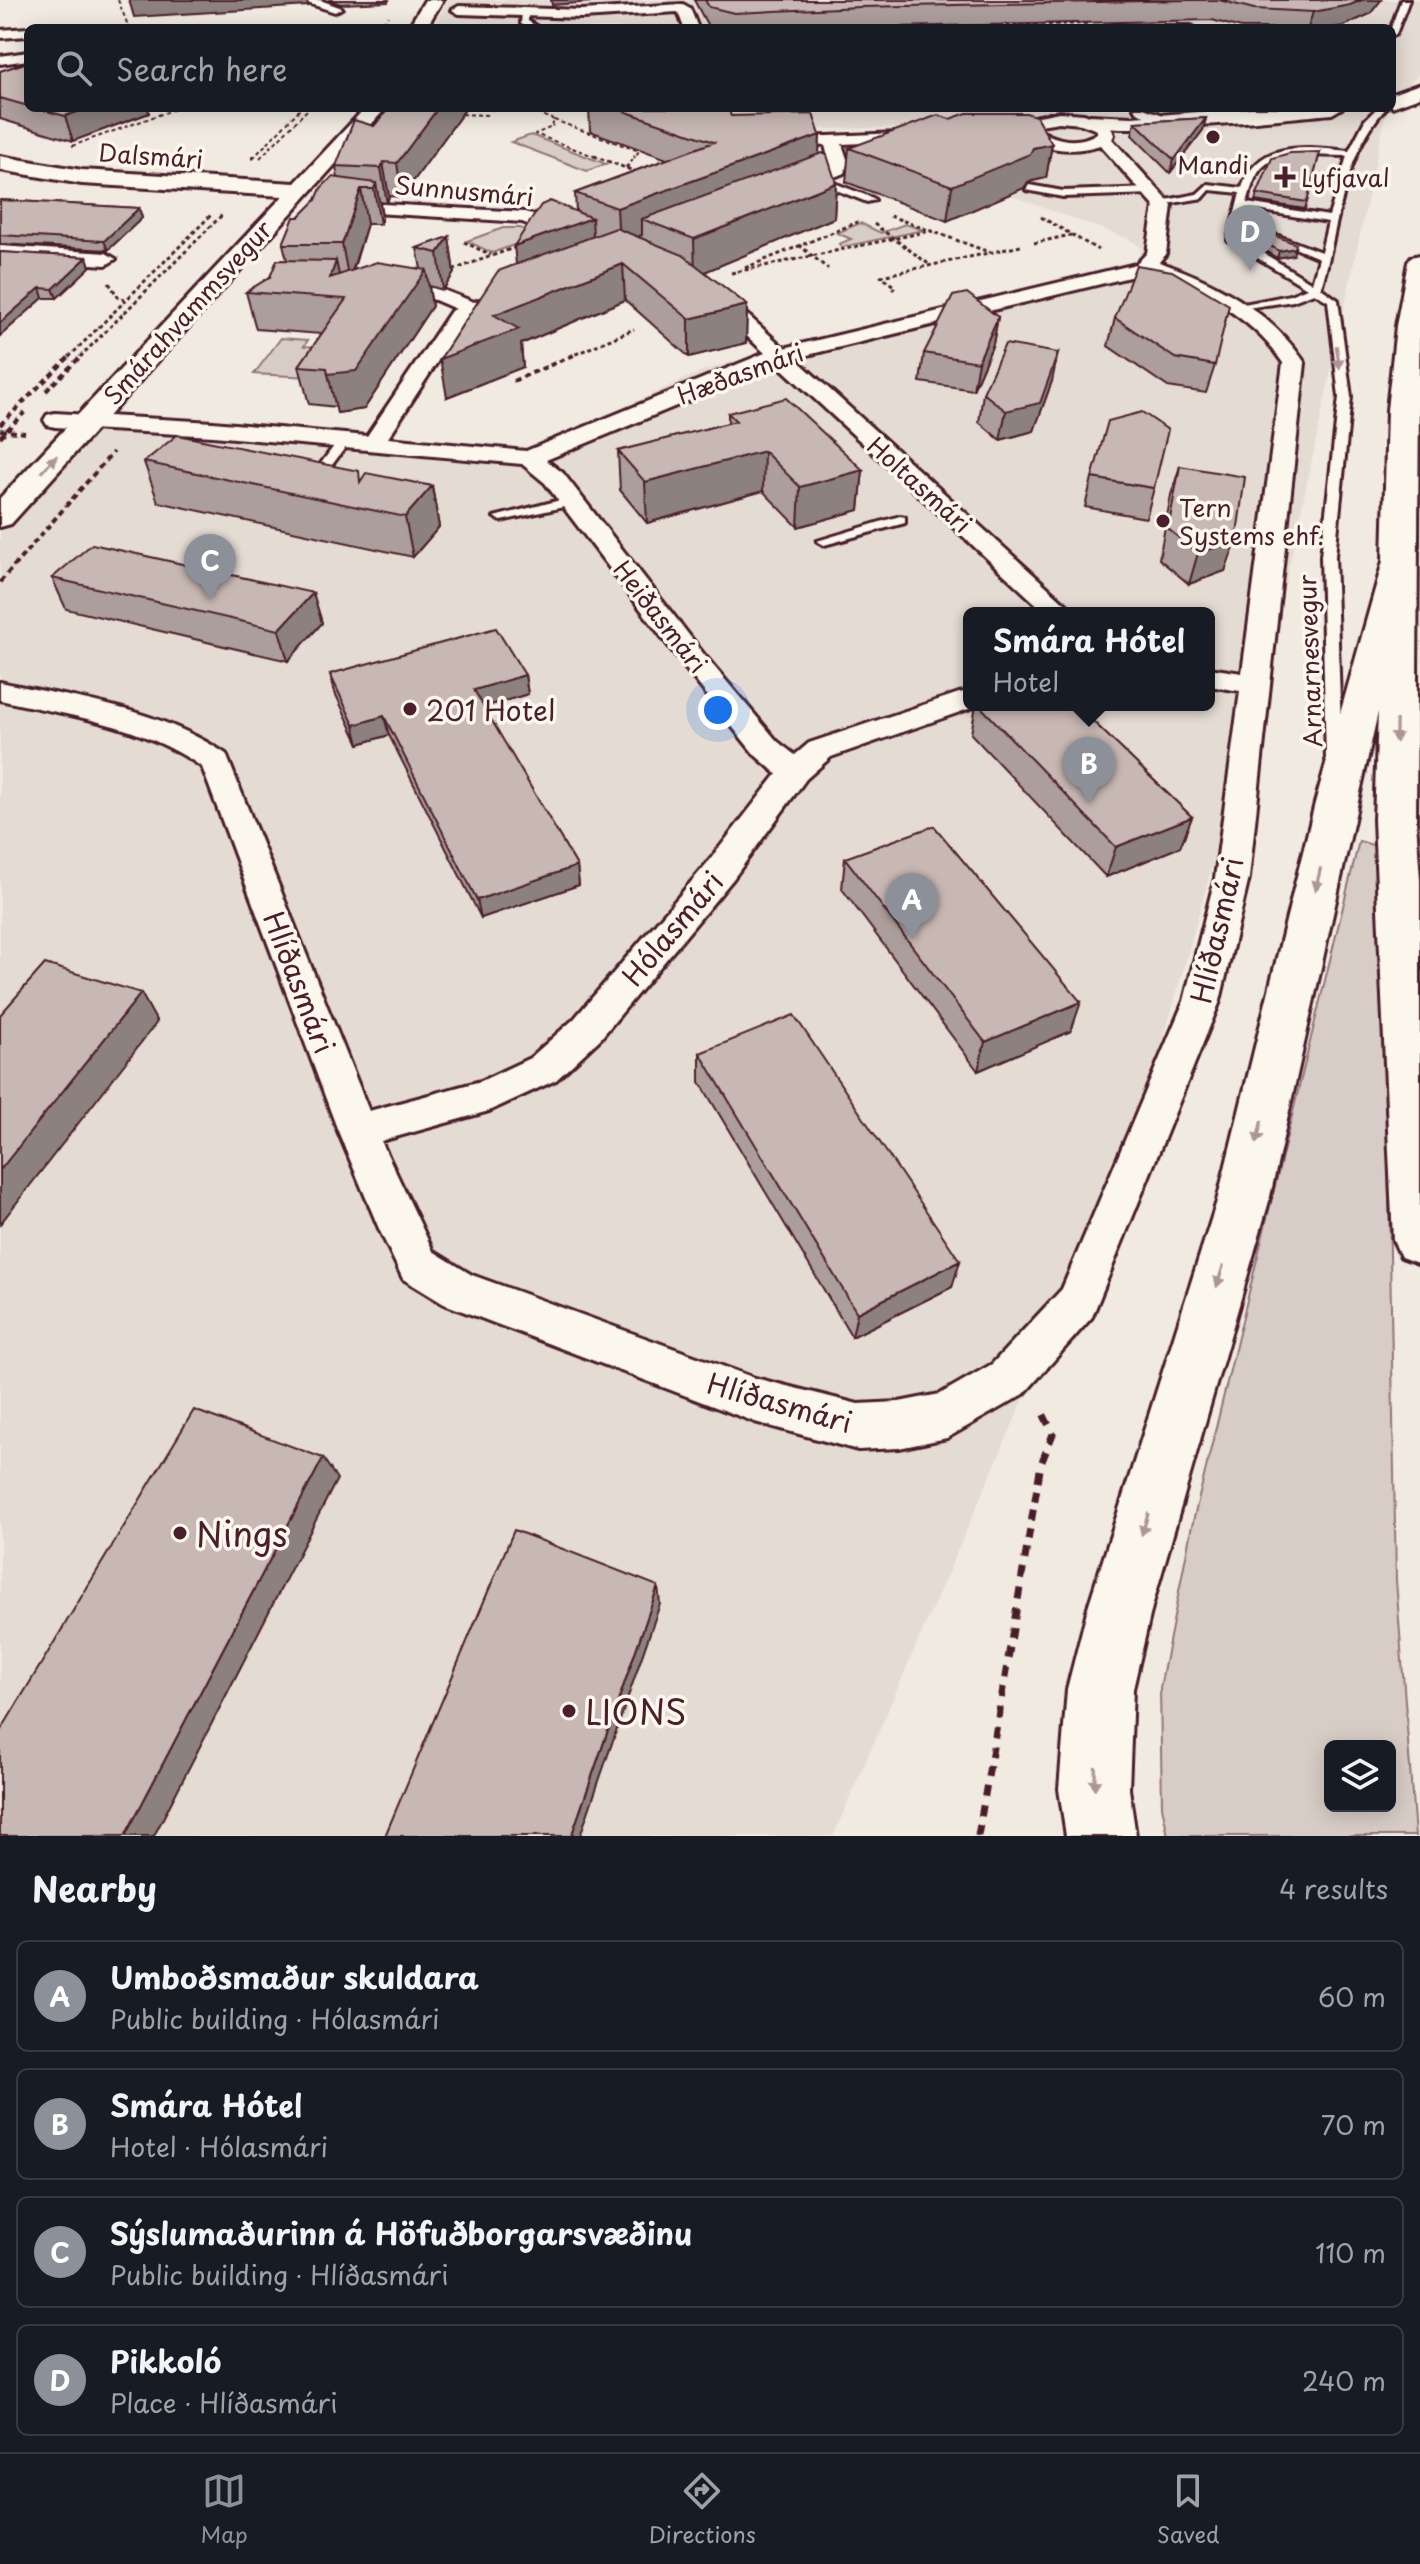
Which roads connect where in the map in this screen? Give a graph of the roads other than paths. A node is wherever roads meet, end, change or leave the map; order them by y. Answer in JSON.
{"nodes":[{"id":1,"x":305,"y":0,"type":"edge"},
{"id":2,"x":434,"y":0,"type":"edge"},
{"id":3,"x":1405,"y":0,"type":"edge"},
{"id":4,"x":335,"y":9,"type":"edge"},
{"id":5,"x":455,"y":14,"type":"edge"},
{"id":6,"x":524,"y":16,"type":"junction"},
{"id":7,"x":687,"y":19,"type":"edge"},
{"id":8,"x":419,"y":24,"type":"edge"},
{"id":9,"x":528,"y":24,"type":"edge"},
{"id":10,"x":573,"y":24,"type":"edge"},
{"id":11,"x":627,"y":24,"type":"edge"},
{"id":12,"x":1396,"y":24,"type":"edge"},
{"id":13,"x":24,"y":32,"type":"edge"},
{"id":14,"x":0,"y":34,"type":"edge"},
{"id":15,"x":24,"y":57,"type":"edge"},
{"id":16,"x":0,"y":60,"type":"edge"},
{"id":17,"x":1420,"y":90,"type":"edge"},
{"id":18,"x":1396,"y":100,"type":"edge"},
{"id":19,"x":343,"y":112,"type":"edge"},
{"id":20,"x":372,"y":112,"type":"edge"},
{"id":21,"x":1143,"y":112,"type":"edge"},
{"id":22,"x":1279,"y":112,"type":"edge"},
{"id":23,"x":1375,"y":112,"type":"edge"},
{"id":24,"x":1078,"y":116,"type":"edge"},
{"id":25,"x":1174,"y":120,"type":"junction"},
{"id":26,"x":1032,"y":127,"type":"edge"},
{"id":27,"x":936,"y":137,"type":"edge"},
{"id":28,"x":1103,"y":139,"type":"junction"},
{"id":29,"x":799,"y":140,"type":"edge"},
{"id":30,"x":832,"y":140,"type":"junction"},
{"id":31,"x":1071,"y":144,"type":"junction"},
{"id":32,"x":1352,"y":154,"type":"junction"},
{"id":33,"x":0,"y":163,"type":"edge"},
{"id":34,"x":1123,"y":163,"type":"junction"},
{"id":35,"x":816,"y":179,"type":"junction"},
{"id":36,"x":1029,"y":188,"type":"edge"},
{"id":37,"x":271,"y":189,"type":"junction"},
{"id":38,"x":299,"y":190,"type":"junction"},
{"id":39,"x":1247,"y":191,"type":"junction"},
{"id":40,"x":773,"y":195,"type":"edge"},
{"id":41,"x":1157,"y":197,"type":"junction"},
{"id":42,"x":870,"y":200,"type":"edge"},
{"id":43,"x":1243,"y":205,"type":"junction"},
{"id":44,"x":348,"y":207,"type":"edge"},
{"id":45,"x":238,"y":211,"type":"road end"},
{"id":46,"x":1335,"y":220,"type":"junction"},
{"id":47,"x":1237,"y":222,"type":"junction"},
{"id":48,"x":1250,"y":227,"type":"edge"},
{"id":49,"x":1262,"y":232,"type":"edge"},
{"id":50,"x":593,"y":243,"type":"edge"},
{"id":51,"x":0,"y":252,"type":"edge"},
{"id":52,"x":1326,"y":257,"type":"junction"},
{"id":53,"x":106,"y":259,"type":"dead end"},
{"id":54,"x":1420,"y":262,"type":"edge"},
{"id":55,"x":1148,"y":265,"type":"junction"},
{"id":56,"x":530,"y":286,"type":"edge"},
{"id":57,"x":700,"y":288,"type":"edge"},
{"id":58,"x":1316,"y":288,"type":"junction"},
{"id":59,"x":359,"y":290,"type":"edge"},
{"id":60,"x":175,"y":292,"type":"dead end"},
{"id":61,"x":472,"y":308,"type":"junction"},
{"id":62,"x":1238,"y":308,"type":"junction"},
{"id":63,"x":777,"y":356,"type":"junction"},
{"id":64,"x":62,"y":412,"type":"junction"},
{"id":65,"x":344,"y":441,"type":"junction"},
{"id":66,"x":373,"y":444,"type":"junction"},
{"id":67,"x":529,"y":458,"type":"junction"},
{"id":68,"x":322,"y":470,"type":"edge"},
{"id":69,"x":0,"y":477,"type":"edge"},
{"id":70,"x":572,"y":501,"type":"junction"},
{"id":71,"x":0,"y":517,"type":"edge"},
{"id":72,"x":501,"y":517,"type":"dead end"},
{"id":73,"x":900,"y":520,"type":"dead end"},
{"id":74,"x":824,"y":541,"type":"dead end"},
{"id":75,"x":1398,"y":563,"type":"junction"},
{"id":76,"x":1055,"y":607,"type":"edge"},
{"id":77,"x":1215,"y":678,"type":"edge"},
{"id":78,"x":1255,"y":684,"type":"junction"},
{"id":79,"x":0,"y":691,"type":"edge"},
{"id":80,"x":963,"y":702,"type":"edge"},
{"id":81,"x":795,"y":772,"type":"junction"},
{"id":82,"x":1335,"y":803,"type":"junction"},
{"id":83,"x":357,"y":1131,"type":"junction"},
{"id":84,"x":1420,"y":1240,"type":"edge"},
{"id":85,"x":1101,"y":1836,"type":"edge"}],
"edges":[{"from":1,"to":4,"type":"street"},
{"from":2,"to":8,"type":"main road"},
{"from":3,"to":12,"type":"lane"},
{"from":5,"to":6,"type":"street"},
{"from":6,"to":9,"type":"lane"},
{"from":6,"to":10,"type":"street"},
{"from":7,"to":11,"type":"street"},
{"from":13,"to":14,"type":"street"},
{"from":15,"to":16,"type":"street"},
{"from":17,"to":18,"type":"main road"},
{"from":19,"to":37,"type":"main road","name":"Smárahvammsvegur"},
{"from":20,"to":38,"type":"main road","name":"Smárahvammsvegur"},
{"from":21,"to":25,"type":"lane"},
{"from":22,"to":25,"type":"main road"},
{"from":23,"to":32,"type":"lane"},
{"from":24,"to":25,"type":"main road"},
{"from":24,"to":26,"type":"street"},
{"from":24,"to":28,"type":"street"},
{"from":26,"to":31,"type":"street"},
{"from":27,"to":30,"type":"street"},
{"from":28,"to":31,"type":"street"},
{"from":28,"to":34,"type":"street"},
{"from":29,"to":30,"type":"street"},
{"from":30,"to":35,"type":"street"},
{"from":31,"to":34,"type":"street"},
{"from":32,"to":39,"type":"lane"},
{"from":32,"to":46,"type":"lane"},
{"from":33,"to":37,"type":"main road","name":"Dalsmári"},
{"from":34,"to":41,"type":"street"},
{"from":35,"to":40,"type":"street"},
{"from":35,"to":42,"type":"lane"},
{"from":36,"to":41,"type":"lane"},
{"from":37,"to":38,"type":"main road","name":"Dalsmári"},
{"from":37,"to":45,"type":"main road","name":"Smárahvammsvegur"},
{"from":38,"to":64,"type":"main road","name":"Smárahvammsvegur"},
{"from":39,"to":41,"type":"lane"},
{"from":39,"to":43,"type":"lane"},
{"from":41,"to":55,"type":"street"},
{"from":43,"to":46,"type":"lane"},
{"from":43,"to":47,"type":"lane"},
{"from":44,"to":50,"type":"street","name":"Sunnusmári"},
{"from":46,"to":52,"type":"lane"},
{"from":47,"to":48,"type":"lane"},
{"from":47,"to":58,"type":"lane"},
{"from":49,"to":52,"type":"lane"},
{"from":51,"to":53,"type":"street"},
{"from":52,"to":58,"type":"lane"},
{"from":54,"to":75,"type":"main road"},
{"from":55,"to":62,"type":"street","name":"Hlíðasmári"},
{"from":55,"to":63,"type":"street","name":"Hæðasmári"},
{"from":56,"to":61,"type":"street"},
{"from":57,"to":63,"type":"street"},
{"from":58,"to":62,"type":"lane"},
{"from":58,"to":82,"type":"lane","name":"Arnarnesvegur","one_way":true},
{"from":59,"to":61,"type":"street"},
{"from":60,"to":64,"type":"main road","name":"Smárahvammsvegur"},
{"from":61,"to":66,"type":"street"},
{"from":62,"to":78,"type":"street","name":"Hlíðasmári"},
{"from":63,"to":67,"type":"street","name":"Hæðasmári"},
{"from":63,"to":76,"type":"street","name":"Holtasmári"},
{"from":64,"to":65,"type":"street","name":"Hæðasmári"},
{"from":64,"to":69,"type":"main road","name":"Smárahvammsvegur"},
{"from":71,"to":64,"type":"main road","name":"Smárahvammsvegur","one_way":true},
{"from":65,"to":66,"type":"street","name":"Hæðasmári"},
{"from":65,"to":68,"type":"lane"},
{"from":66,"to":67,"type":"street","name":"Hæðasmári"},
{"from":67,"to":70,"type":"street","name":"Heiðasmári"},
{"from":70,"to":72,"type":"lane"},
{"from":70,"to":81,"type":"street","name":"Heiðasmári"},
{"from":73,"to":74,"type":"lane"},
{"from":75,"to":82,"type":"main road"},
{"from":75,"to":84,"type":"main road","one_way":true},
{"from":77,"to":78,"type":"street"},
{"from":78,"to":83,"type":"street","name":"Hlíðasmári"},
{"from":79,"to":83,"type":"street","name":"Hlíðasmári"},
{"from":80,"to":81,"type":"street","name":"Hólasmári"},
{"from":81,"to":83,"type":"street","name":"Hólasmári"},
{"from":82,"to":85,"type":"main road","one_way":true}]}
